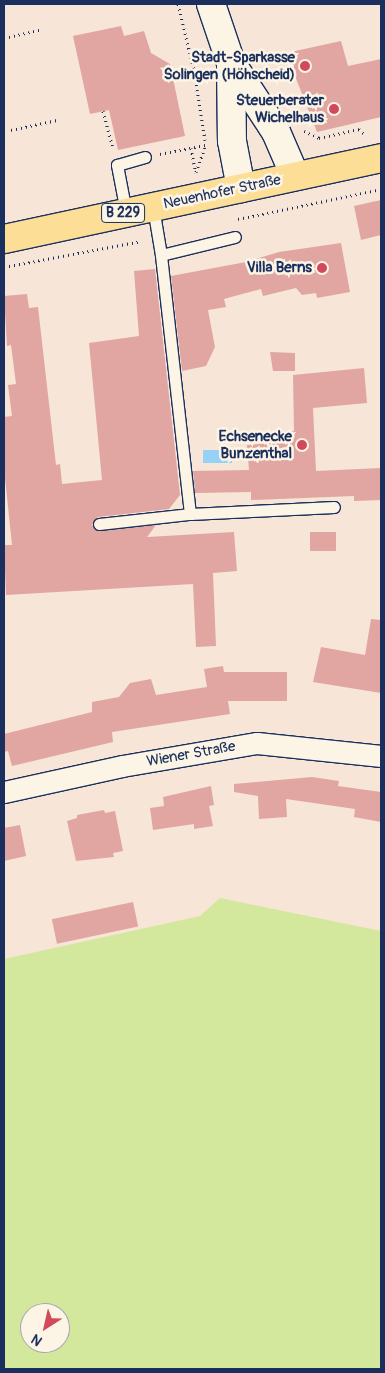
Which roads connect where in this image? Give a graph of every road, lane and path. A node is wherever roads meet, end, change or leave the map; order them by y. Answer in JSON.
{"nodes":[{"id":1,"x":211,"y":4,"type":"edge"},
{"id":2,"x":39,"y":30,"type":"dead end"},
{"id":3,"x":4,"y":38,"type":"edge"},
{"id":4,"x":231,"y":63,"type":"junction"},
{"id":5,"x":194,"y":70,"type":"dead end"},
{"id":6,"x":172,"y":74,"type":"dead end"},
{"id":7,"x":103,"y":111,"type":"dead end"},
{"id":8,"x":57,"y":120,"type":"dead end"},
{"id":9,"x":296,"y":126,"type":"dead end"},
{"id":10,"x":11,"y":130,"type":"dead end"},
{"id":11,"x":378,"y":146,"type":"edge"},
{"id":12,"x":145,"y":158,"type":"joint"},
{"id":13,"x":117,"y":165,"type":"junction"},
{"id":14,"x":196,"y":174,"type":"dead end"},
{"id":15,"x":294,"y":176,"type":"junction"},
{"id":16,"x":241,"y":188,"type":"junction"},
{"id":17,"x":153,"y":207,"type":"junction"},
{"id":18,"x":126,"y":213,"type":"junction"},
{"id":19,"x":4,"y":238,"type":"edge"},
{"id":20,"x":158,"y":238,"type":"junction"},
{"id":21,"x":235,"y":238,"type":"dead end"},
{"id":22,"x":161,"y":255,"type":"junction"},
{"id":23,"x":4,"y":267,"type":"edge"},
{"id":24,"x":334,"y":507,"type":"dead end"},
{"id":25,"x":190,"y":514,"type":"junction"},
{"id":26,"x":99,"y":524,"type":"dead end"},
{"id":27,"x":381,"y":756,"type":"edge"},
{"id":28,"x":4,"y":792,"type":"edge"}],
"edges":[{"from":1,"to":4,"type":"main road"},
{"from":2,"to":3,"type":"path"},
{"from":4,"to":15,"type":"main road"},
{"from":4,"to":16,"type":"main road"},
{"from":5,"to":6,"type":"path"},
{"from":7,"to":13,"type":"path"},
{"from":8,"to":10,"type":"path"},
{"from":9,"to":11,"type":"path"},
{"from":11,"to":15,"type":"main road","name":"Neuenhofer Straße","number":"B 229"},
{"from":12,"to":13,"type":"lane"},
{"from":12,"to":14,"type":"path"},
{"from":13,"to":18,"type":"lane"},
{"from":15,"to":16,"type":"main road","name":"Neuenhofer Straße","number":"B 229"},
{"from":16,"to":17,"type":"main road","name":"Neuenhofer Straße","number":"B 229"},
{"from":17,"to":18,"type":"main road","name":"Neuenhofer Straße","number":"B 229"},
{"from":17,"to":20,"type":"lane"},
{"from":18,"to":19,"type":"main road","name":"Neuenhofer Straße","number":"B 229"},
{"from":20,"to":22,"type":"lane"},
{"from":20,"to":23,"type":"path"},
{"from":21,"to":22,"type":"lane"},
{"from":22,"to":25,"type":"lane"},
{"from":24,"to":25,"type":"lane"},
{"from":25,"to":26,"type":"lane"},
{"from":27,"to":28,"type":"street","name":"Wiener Straße"}]}
